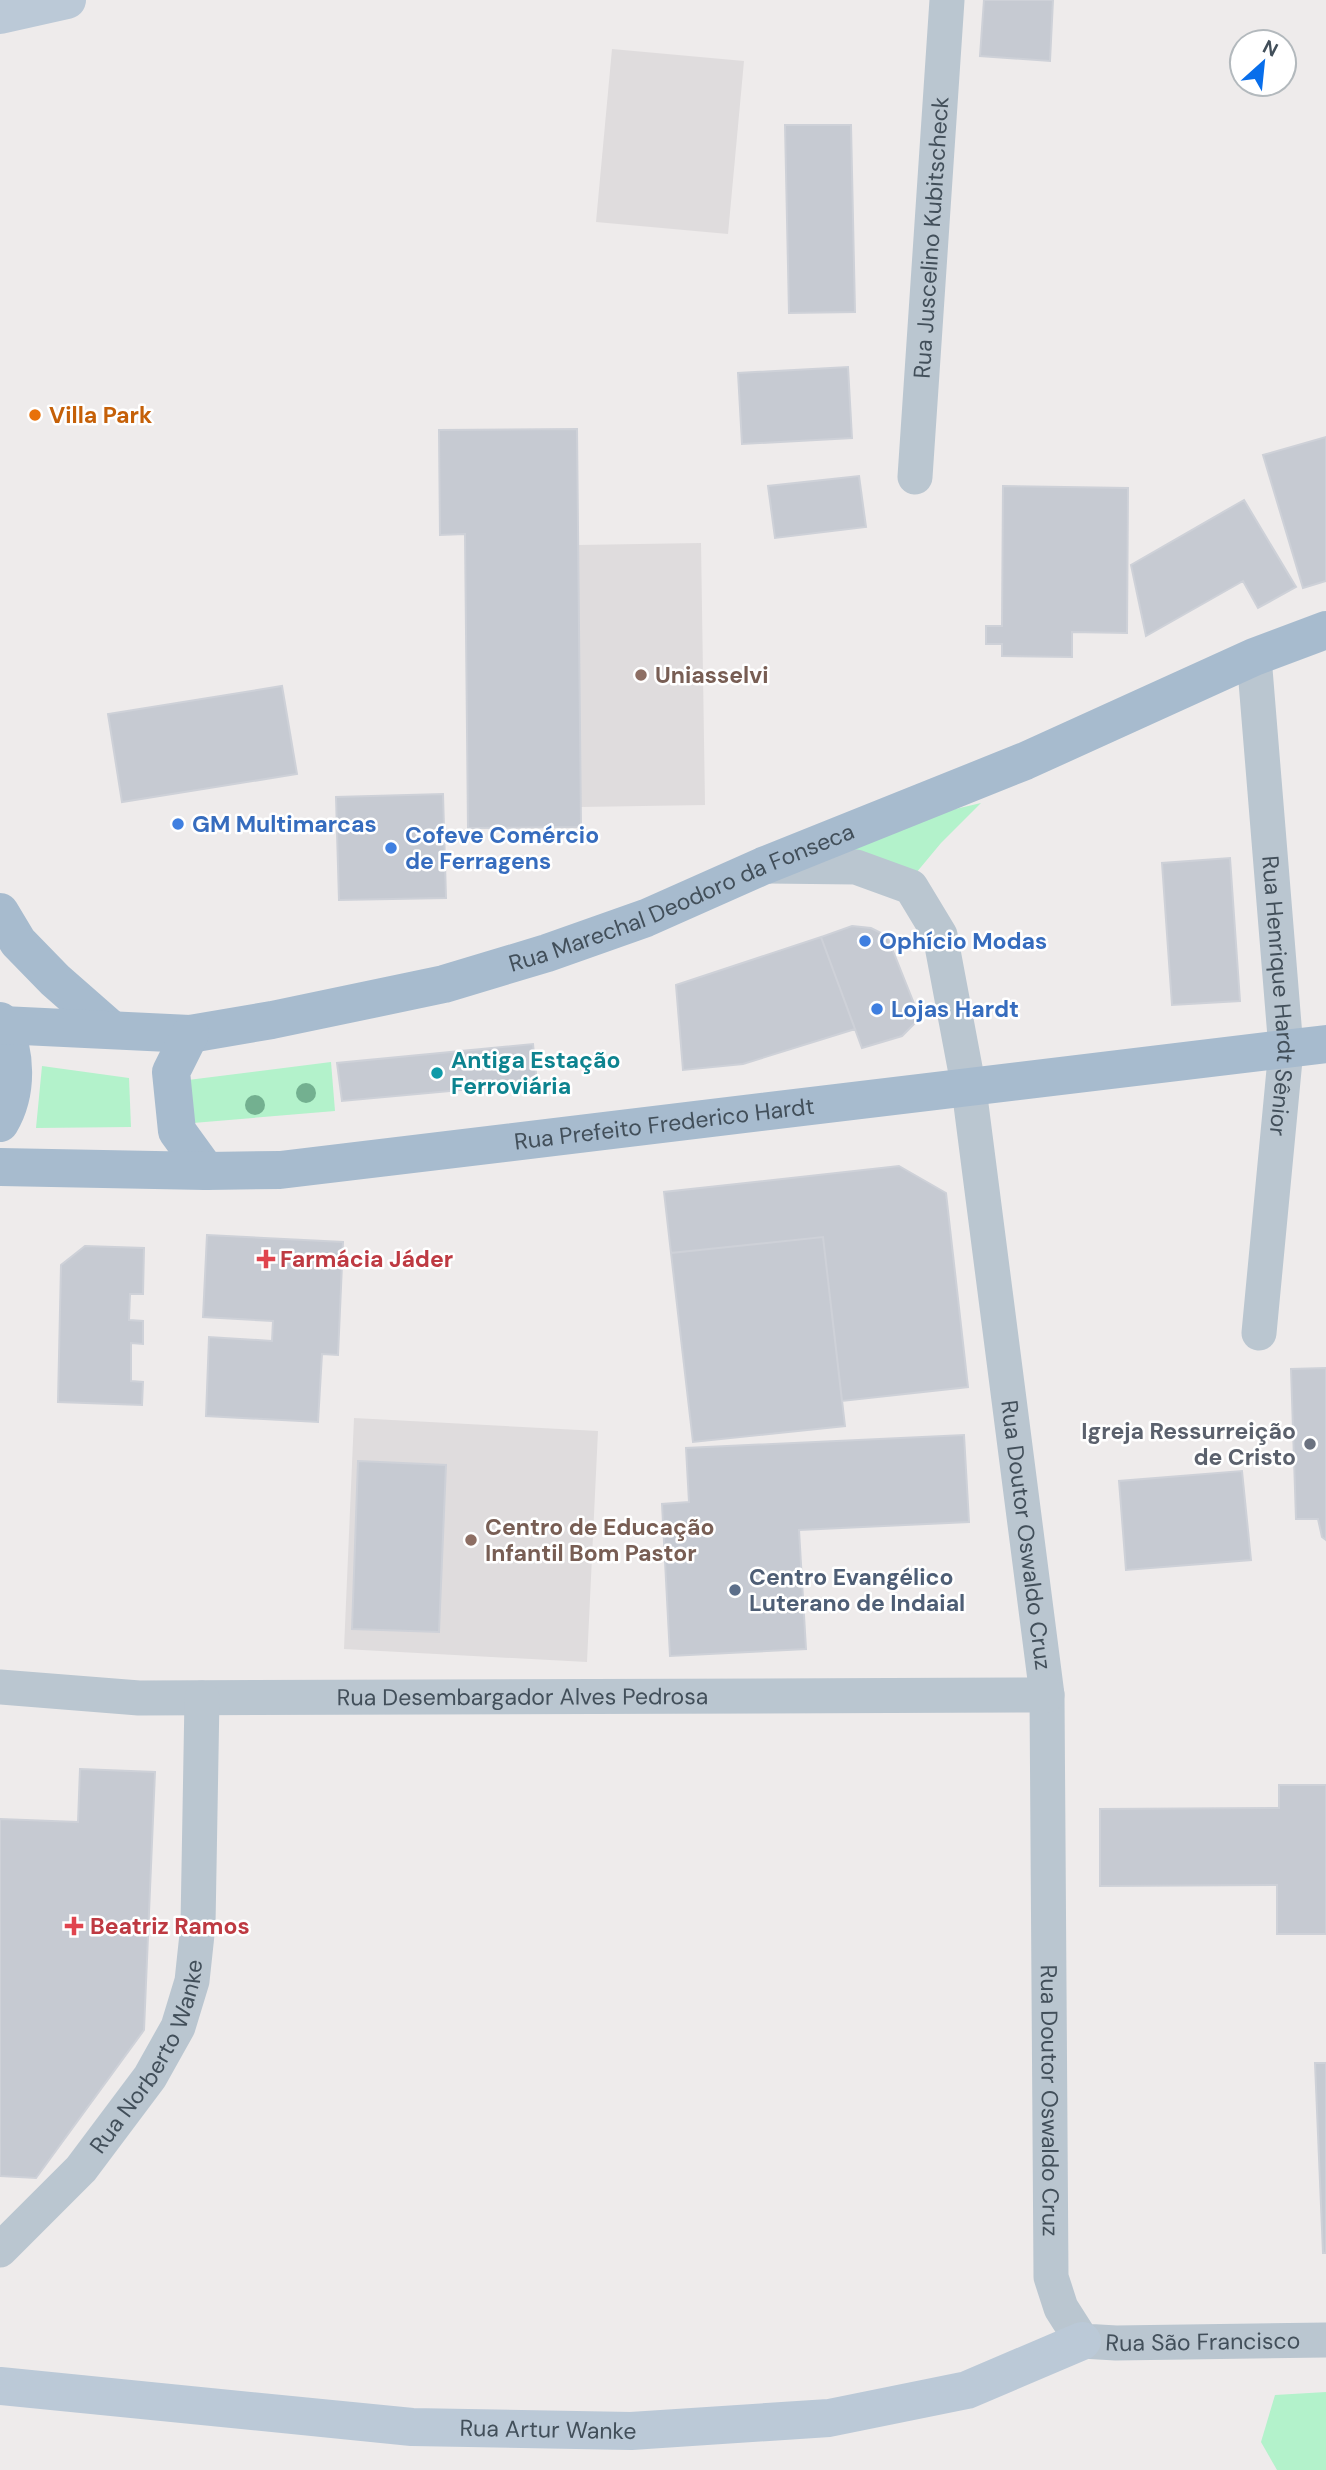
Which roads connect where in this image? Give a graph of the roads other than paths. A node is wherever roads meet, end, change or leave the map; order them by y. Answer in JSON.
{"nodes":[{"id":1,"x":67,"y":0,"type":"edge"},
{"id":2,"x":947,"y":0,"type":"edge"},
{"id":3,"x":0,"y":15,"type":"edge"},
{"id":4,"x":915,"y":477,"type":"dead end"},
{"id":5,"x":1326,"y":630,"type":"edge"},
{"id":6,"x":1255,"y":657,"type":"junction"},
{"id":7,"x":763,"y":866,"type":"junction"},
{"id":8,"x":0,"y":912,"type":"edge"},
{"id":9,"x":1,"y":1023,"type":"edge"},
{"id":10,"x":112,"y":1030,"type":"junction"},
{"id":11,"x":190,"y":1034,"type":"junction"},
{"id":12,"x":1326,"y":1044,"type":"edge"},
{"id":13,"x":1286,"y":1049,"type":"junction"},
{"id":14,"x":970,"y":1089,"type":"junction"},
{"id":15,"x":0,"y":1123,"type":"edge"},
{"id":16,"x":0,"y":1167,"type":"edge"},
{"id":17,"x":206,"y":1171,"type":"junction"},
{"id":18,"x":1259,"y":1333,"type":"dead end"},
{"id":19,"x":0,"y":1687,"type":"edge"},
{"id":20,"x":1047,"y":1695,"type":"junction"},
{"id":21,"x":202,"y":1698,"type":"junction"},
{"id":22,"x":0,"y":2250,"type":"edge"},
{"id":23,"x":1326,"y":2340,"type":"edge"},
{"id":24,"x":1082,"y":2341,"type":"junction"},
{"id":25,"x":0,"y":2386,"type":"edge"}],
"edges":[{"from":1,"to":3,"type":"street"},
{"from":2,"to":4,"type":"street","name":"Rua Juscelino Kubitscheck"},
{"from":5,"to":6,"type":"main road","name":"Rua Marechal Deodoro da Fonseca"},
{"from":6,"to":7,"type":"main road","name":"Rua Marechal Deodoro da Fonseca"},
{"from":6,"to":13,"type":"street","name":"Rua Henrique Hardt Sênior"},
{"from":7,"to":11,"type":"main road","name":"Rua Marechal Deodoro da Fonseca"},
{"from":7,"to":14,"type":"street","name":"Rua Doutor Oswaldo Cruz"},
{"from":8,"to":10,"type":"main road"},
{"from":9,"to":10,"type":"main road","name":"Rua Marechal Deodoro da Fonseca"},
{"from":9,"to":15,"type":"main road"},
{"from":10,"to":11,"type":"main road","name":"Rua Marechal Deodoro da Fonseca"},
{"from":11,"to":17,"type":"main road"},
{"from":12,"to":13,"type":"main road","name":"Rua Prefeito Frederico Hardt"},
{"from":13,"to":14,"type":"main road","name":"Rua Prefeito Frederico Hardt"},
{"from":13,"to":18,"type":"street","name":"Rua Henrique Hardt Sênior"},
{"from":14,"to":17,"type":"main road","name":"Rua Prefeito Frederico Hardt"},
{"from":14,"to":20,"type":"street","name":"Rua Doutor Oswaldo Cruz"},
{"from":16,"to":17,"type":"main road","name":"Rua Prefeito Frederico Hardt"},
{"from":19,"to":21,"type":"street","name":"Rua Desembargador Alves Pedrosa"},
{"from":20,"to":21,"type":"street","name":"Rua Desembargador Alves Pedrosa"},
{"from":20,"to":24,"type":"street","name":"Rua Doutor Oswaldo Cruz"},
{"from":21,"to":22,"type":"street","name":"Rua Norberto Wanke"},
{"from":23,"to":24,"type":"street","name":"Rua São Francisco"},
{"from":24,"to":25,"type":"street","name":"Rua Artur Wanke"}]}
